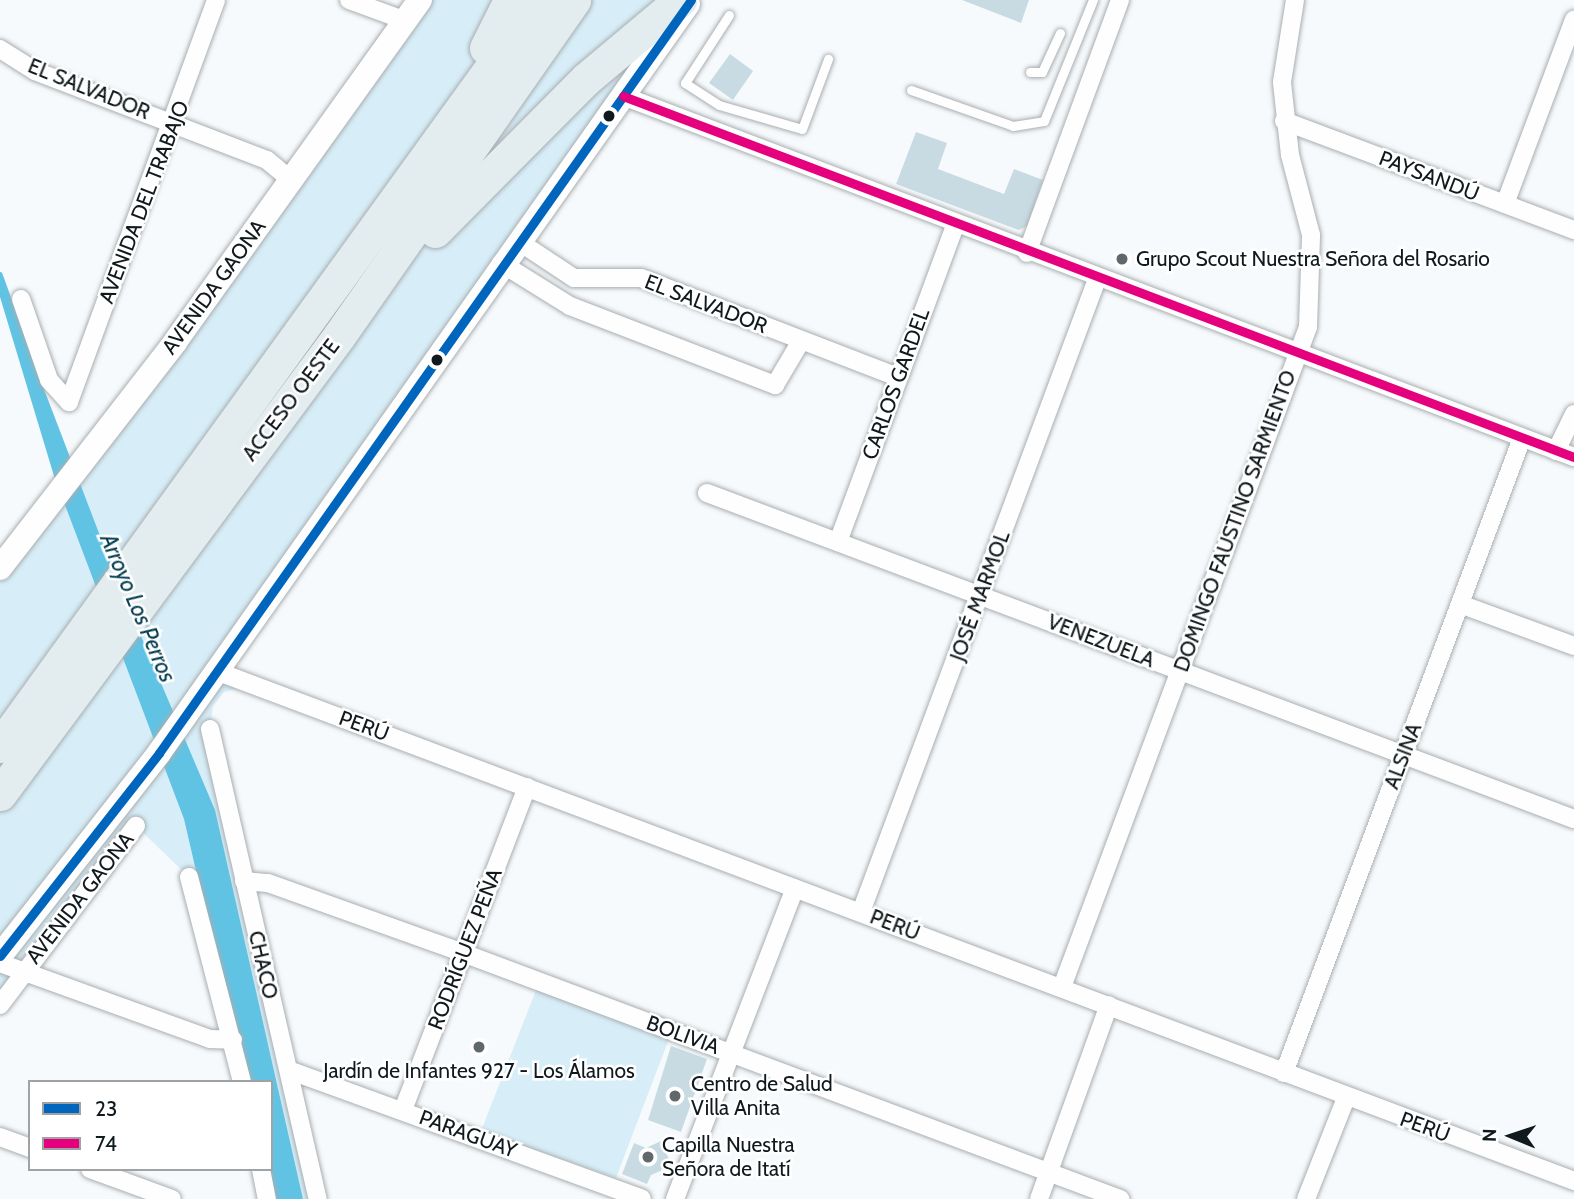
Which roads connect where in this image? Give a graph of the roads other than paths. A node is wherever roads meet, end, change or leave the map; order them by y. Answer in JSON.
{"nodes":[{"id":1,"x":216,"y":0,"type":"edge"},
{"id":2,"x":349,"y":0,"type":"edge"},
{"id":3,"x":420,"y":0,"type":"edge"},
{"id":4,"x":510,"y":0,"type":"edge"},
{"id":5,"x":540,"y":0,"type":"edge"},
{"id":6,"x":574,"y":0,"type":"edge"},
{"id":7,"x":680,"y":0,"type":"edge"},
{"id":8,"x":691,"y":0,"type":"edge"},
{"id":9,"x":1093,"y":0,"type":"edge"},
{"id":10,"x":1120,"y":0,"type":"edge"},
{"id":11,"x":1295,"y":0,"type":"edge"},
{"id":12,"x":729,"y":15,"type":"dead end"},
{"id":13,"x":1574,"y":19,"type":"edge"},
{"id":14,"x":406,"y":21,"type":"junction"},
{"id":15,"x":1060,"y":33,"type":"dead end"},
{"id":16,"x":0,"y":49,"type":"edge"},
{"id":17,"x":828,"y":59,"type":"dead end"},
{"id":18,"x":1030,"y":72,"type":"dead end"},
{"id":19,"x":911,"y":90,"type":"dead end"},
{"id":20,"x":624,"y":96,"type":"junction"},
{"id":21,"x":173,"y":121,"type":"junction"},
{"id":22,"x":1284,"y":121,"type":"junction"},
{"id":23,"x":292,"y":181,"type":"junction"},
{"id":24,"x":413,"y":182,"type":"junction"},
{"id":25,"x":1506,"y":204,"type":"junction"},
{"id":26,"x":956,"y":226,"type":"junction"},
{"id":27,"x":1574,"y":230,"type":"edge"},
{"id":28,"x":518,"y":241,"type":"junction"},
{"id":29,"x":1027,"y":253,"type":"junction"},
{"id":30,"x":501,"y":263,"type":"junction"},
{"id":31,"x":1097,"y":279,"type":"junction"},
{"id":32,"x":21,"y":299,"type":"dead end"},
{"id":33,"x":339,"y":336,"type":"junction"},
{"id":34,"x":801,"y":341,"type":"junction"},
{"id":35,"x":1298,"y":354,"type":"junction"},
{"id":36,"x":898,"y":377,"type":"junction"},
{"id":37,"x":1574,"y":414,"type":"edge"},
{"id":38,"x":1522,"y":438,"type":"junction"},
{"id":39,"x":1556,"y":451,"type":"junction"},
{"id":40,"x":1574,"y":457,"type":"edge"},
{"id":41,"x":707,"y":493,"type":"dead end"},
{"id":42,"x":838,"y":542,"type":"junction"},
{"id":43,"x":0,"y":568,"type":"edge"},
{"id":44,"x":132,"y":586,"type":"junction"},
{"id":45,"x":980,"y":596,"type":"junction"},
{"id":46,"x":1460,"y":604,"type":"junction"},
{"id":47,"x":104,"y":628,"type":"junction"},
{"id":48,"x":1574,"y":646,"type":"edge"},
{"id":49,"x":215,"y":671,"type":"junction"},
{"id":50,"x":1180,"y":671,"type":"junction"},
{"id":51,"x":210,"y":729,"type":"dead end"},
{"id":52,"x":0,"y":746,"type":"edge"},
{"id":53,"x":1404,"y":755,"type":"junction"},
{"id":54,"x":527,"y":787,"type":"junction"},
{"id":55,"x":0,"y":794,"type":"edge"},
{"id":56,"x":1574,"y":819,"type":"edge"},
{"id":57,"x":136,"y":826,"type":"dead end"},
{"id":58,"x":189,"y":877,"type":"dead end"},
{"id":59,"x":244,"y":881,"type":"junction"},
{"id":60,"x":796,"y":888,"type":"junction"},
{"id":61,"x":862,"y":912,"type":"junction"},
{"id":62,"x":463,"y":953,"type":"junction"},
{"id":63,"x":0,"y":956,"type":"edge"},
{"id":64,"x":0,"y":963,"type":"edge"},
{"id":65,"x":25,"y":969,"type":"junction"},
{"id":66,"x":1062,"y":987,"type":"junction"},
{"id":67,"x":0,"y":1005,"type":"edge"},
{"id":68,"x":1110,"y":1005,"type":"junction"},
{"id":69,"x":233,"y":1040,"type":"junction"},
{"id":70,"x":732,"y":1053,"type":"junction"},
{"id":71,"x":293,"y":1072,"type":"junction"},
{"id":72,"x":1284,"y":1073,"type":"junction"},
{"id":73,"x":242,"y":1080,"type":"edge"},
{"id":74,"x":1346,"y":1098,"type":"junction"},
{"id":75,"x":403,"y":1110,"type":"junction"},
{"id":76,"x":0,"y":1137,"type":"edge"},
{"id":77,"x":28,"y":1147,"type":"edge"},
{"id":78,"x":95,"y":1171,"type":"edge"},
{"id":79,"x":261,"y":1171,"type":"edge"},
{"id":80,"x":1050,"y":1173,"type":"junction"},
{"id":81,"x":1574,"y":1181,"type":"edge"},
{"id":82,"x":172,"y":1199,"type":"edge"},
{"id":83,"x":267,"y":1199,"type":"edge"},
{"id":84,"x":318,"y":1199,"type":"edge"},
{"id":85,"x":642,"y":1199,"type":"edge"},
{"id":86,"x":675,"y":1199,"type":"edge"},
{"id":87,"x":1039,"y":1199,"type":"edge"},
{"id":88,"x":1120,"y":1199,"type":"edge"},
{"id":89,"x":1306,"y":1199,"type":"edge"}],
"edges":[{"from":1,"to":21,"type":"street","name":"AVENIDA DEL TRABAJO"},
{"from":2,"to":14,"type":"street"},
{"from":3,"to":14,"type":"street","name":"AVENIDA GAONA"},
{"from":4,"to":24,"type":"highway"},
{"from":5,"to":24,"type":"highway","name":"ACCESO OESTE"},
{"from":6,"to":33,"type":"highway","name":"ACCESO OESTE"},
{"from":7,"to":33,"type":"highway"},
{"from":8,"to":20,"type":"street","name":"AVENIDA GAONA"},
{"from":9,"to":19,"type":"lane"},
{"from":10,"to":29,"type":"street"},
{"from":11,"to":22,"type":"street","name":"DOMINGO FAUSTINO SARMIENTO"},
{"from":12,"to":17,"type":"lane"},
{"from":13,"to":25,"type":"street"},
{"from":14,"to":23,"type":"street","name":"AVENIDA GAONA"},
{"from":15,"to":18,"type":"lane"},
{"from":16,"to":21,"type":"street","name":"EL SALVADOR"},
{"from":20,"to":26,"type":"street"},
{"from":20,"to":28,"type":"street","name":"AVENIDA GAONA"},
{"from":21,"to":23,"type":"street","name":"EL SALVADOR"},
{"from":21,"to":32,"type":"street","name":"AVENIDA DEL TRABAJO"},
{"from":22,"to":25,"type":"street","name":"PAYSANDÚ"},
{"from":22,"to":35,"type":"street","name":"DOMINGO FAUSTINO SARMIENTO"},
{"from":23,"to":43,"type":"street","name":"AVENIDA GAONA"},
{"from":24,"to":44,"type":"highway","name":"ACCESO OESTE"},
{"from":25,"to":27,"type":"street","name":"PAYSANDÚ"},
{"from":26,"to":29,"type":"street"},
{"from":26,"to":36,"type":"street","name":"CARLOS GARDEL"},
{"from":28,"to":30,"type":"street","name":"AVENIDA GAONA"},
{"from":28,"to":34,"type":"street","name":"EL SALVADOR"},
{"from":29,"to":31,"type":"street"},
{"from":30,"to":34,"type":"street"},
{"from":30,"to":49,"type":"street","name":"AVENIDA GAONA"},
{"from":31,"to":35,"type":"street"},
{"from":31,"to":45,"type":"street","name":"JOSÉ MARMOL"},
{"from":33,"to":44,"type":"highway","name":"ACCESO OESTE"},
{"from":34,"to":36,"type":"street","name":"EL SALVADOR"},
{"from":35,"to":38,"type":"street"},
{"from":35,"to":50,"type":"street","name":"DOMINGO FAUSTINO SARMIENTO"},
{"from":36,"to":42,"type":"street","name":"CARLOS GARDEL"},
{"from":37,"to":39,"type":"street"},
{"from":38,"to":39,"type":"street"},
{"from":38,"to":46,"type":"street","name":"ALSINA"},
{"from":39,"to":40,"type":"street"},
{"from":41,"to":42,"type":"street","name":"VENEZUELA"},
{"from":42,"to":45,"type":"street","name":"VENEZUELA"},
{"from":44,"to":47,"type":"highway","name":"ACCESO OESTE"},
{"from":45,"to":50,"type":"street","name":"VENEZUELA"},
{"from":45,"to":61,"type":"street","name":"JOSÉ MARMOL"},
{"from":46,"to":48,"type":"street"},
{"from":46,"to":53,"type":"street","name":"ALSINA"},
{"from":47,"to":52,"type":"highway","name":"ACCESO OESTE"},
{"from":47,"to":55,"type":"highway","name":"ACCESO OESTE"},
{"from":49,"to":54,"type":"street","name":"PERÚ"},
{"from":49,"to":63,"type":"street","name":"AVENIDA GAONA"},
{"from":50,"to":53,"type":"street","name":"VENEZUELA"},
{"from":50,"to":66,"type":"street","name":"DOMINGO FAUSTINO SARMIENTO"},
{"from":51,"to":59,"type":"street","name":"CHACO"},
{"from":53,"to":56,"type":"street","name":"VENEZUELA"},
{"from":53,"to":72,"type":"street","name":"ALSINA"},
{"from":54,"to":60,"type":"street","name":"PERÚ"},
{"from":54,"to":62,"type":"street","name":"RODRÍGUEZ PEÑA"},
{"from":57,"to":65,"type":"street","name":"AVENIDA GAONA"},
{"from":58,"to":69,"type":"street"},
{"from":59,"to":62,"type":"street","name":"BOLIVIA"},
{"from":59,"to":71,"type":"street","name":"CHACO"},
{"from":60,"to":61,"type":"street","name":"PERÚ"},
{"from":60,"to":70,"type":"street"},
{"from":61,"to":66,"type":"street","name":"PERÚ"},
{"from":62,"to":70,"type":"street","name":"BOLIVIA"},
{"from":62,"to":75,"type":"street","name":"RODRÍGUEZ PEÑA"},
{"from":64,"to":65,"type":"street"},
{"from":65,"to":67,"type":"street","name":"AVENIDA GAONA"},
{"from":65,"to":69,"type":"street"},
{"from":66,"to":68,"type":"street","name":"PERÚ"},
{"from":68,"to":72,"type":"street","name":"PERÚ"},
{"from":68,"to":80,"type":"street"},
{"from":69,"to":73,"type":"street"},
{"from":70,"to":80,"type":"street","name":"BOLIVIA"},
{"from":70,"to":86,"type":"street"},
{"from":71,"to":75,"type":"street","name":"PARAGUAY"},
{"from":71,"to":84,"type":"street","name":"CHACO"},
{"from":72,"to":74,"type":"street","name":"PERÚ"},
{"from":74,"to":81,"type":"street","name":"PERÚ"},
{"from":74,"to":89,"type":"street"},
{"from":75,"to":85,"type":"street","name":"PARAGUAY"},
{"from":76,"to":77,"type":"street"},
{"from":78,"to":82,"type":"street"},
{"from":79,"to":83,"type":"street"},
{"from":80,"to":87,"type":"street"},
{"from":80,"to":88,"type":"street","name":"BOLIVIA"}]}
